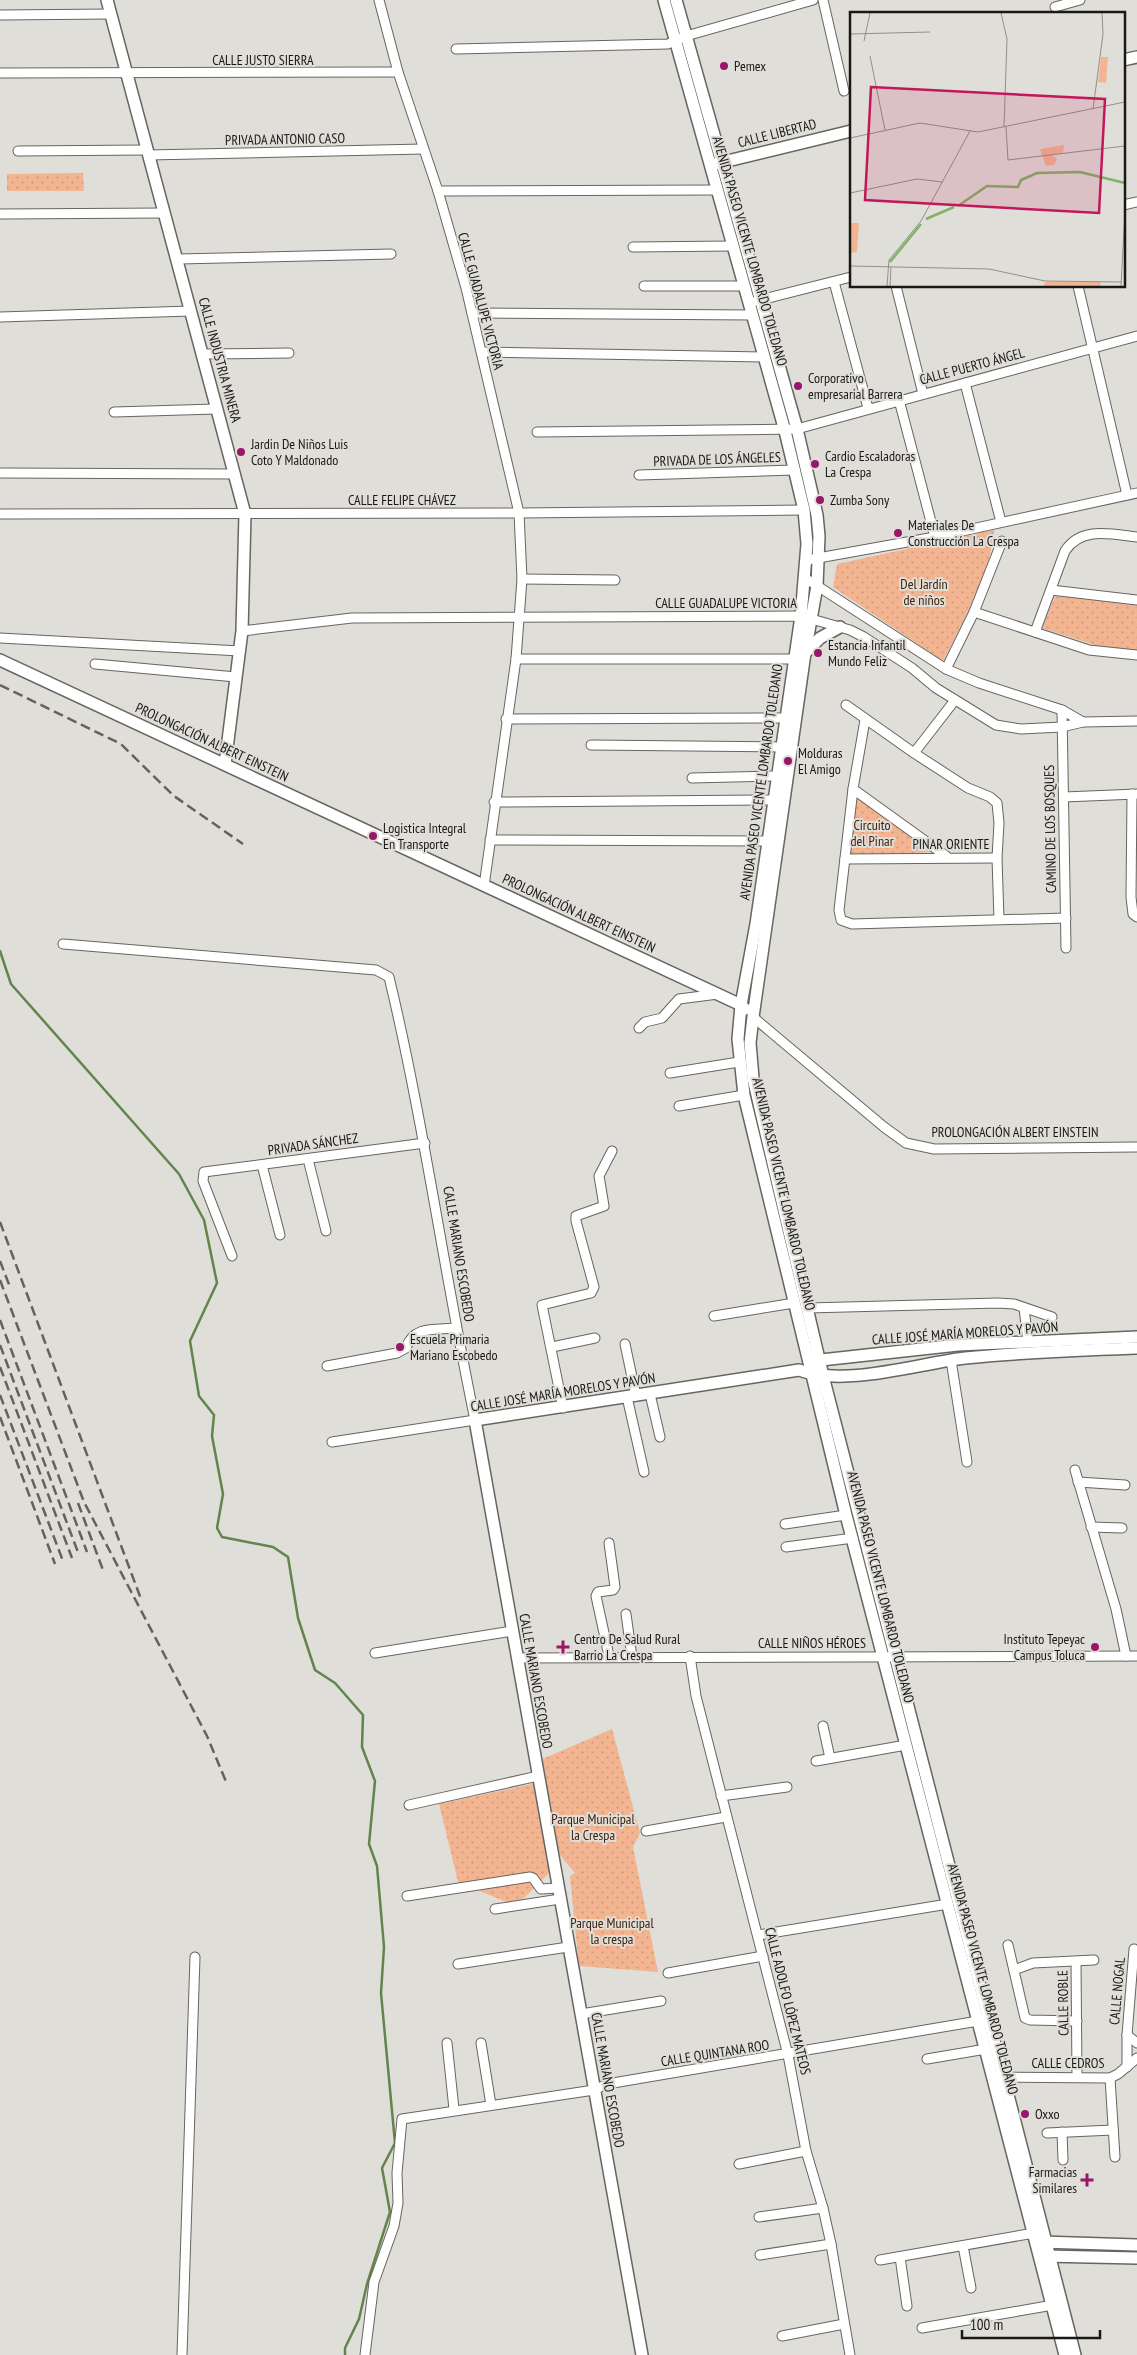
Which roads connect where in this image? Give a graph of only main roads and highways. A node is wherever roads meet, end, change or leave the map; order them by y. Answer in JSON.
{"nodes":[{"id":1,"x":107,"y":0,"type":"edge"},
{"id":2,"x":664,"y":0,"type":"edge"},
{"id":3,"x":676,"y":0,"type":"edge"},
{"id":4,"x":681,"y":38,"type":"junction"},
{"id":5,"x":1137,"y":56,"type":"edge"},
{"id":6,"x":1124,"y":60,"type":"edge"},
{"id":7,"x":850,"y":131,"type":"edge"},
{"id":8,"x":716,"y":163,"type":"junction"},
{"id":9,"x":791,"y":430,"type":"junction"},
{"id":10,"x":806,"y":618,"type":"junction"},
{"id":11,"x":840,"y":627,"type":"road end"},
{"id":12,"x":805,"y":653,"type":"junction"},
{"id":13,"x":0,"y":660,"type":"edge"},
{"id":14,"x":225,"y":764,"type":"junction"},
{"id":15,"x":741,"y":1005,"type":"junction"},
{"id":16,"x":753,"y":1017,"type":"junction"},
{"id":17,"x":1137,"y":1337,"type":"edge"},
{"id":18,"x":998,"y":1343,"type":"junction"},
{"id":19,"x":1137,"y":1348,"type":"edge"},
{"id":20,"x":999,"y":1356,"type":"junction"},
{"id":21,"x":814,"y":1361,"type":"junction"},
{"id":22,"x":799,"y":1370,"type":"junction"},
{"id":23,"x":817,"y":1375,"type":"junction"},
{"id":24,"x":475,"y":1420,"type":"joint"},
{"id":25,"x":984,"y":2020,"type":"junction"},
{"id":26,"x":998,"y":2077,"type":"junction"},
{"id":27,"x":1039,"y":2239,"type":"junction"},
{"id":28,"x":1137,"y":2245,"type":"edge"},
{"id":29,"x":1045,"y":2256,"type":"junction"},
{"id":30,"x":1137,"y":2258,"type":"edge"},
{"id":31,"x":642,"y":2355,"type":"edge"},
{"id":32,"x":1065,"y":2355,"type":"edge"},
{"id":33,"x":1075,"y":2355,"type":"edge"}],
"edges":[{"from":1,"to":14,"type":"main road","name":"CALLE INDUSTRIA MINERA"},
{"from":2,"to":4,"type":"main road","name":"AVENIDA PASEO VICENTE LOMBARDO TOLEDANO"},
{"from":3,"to":4,"type":"main road","name":"AVENIDA PASEO VICENTE LOMBARDO TOLEDANO"},
{"from":4,"to":8,"type":"main road","name":"AVENIDA PASEO VICENTE LOMBARDO TOLEDANO"},
{"from":5,"to":6,"type":"main road"},
{"from":7,"to":8,"type":"main road","name":"CALLE LIBERTAD"},
{"from":8,"to":9,"type":"main road","name":"AVENIDA PASEO VICENTE LOMBARDO TOLEDANO"},
{"from":8,"to":9,"type":"main road","name":"AVENIDA PASEO VICENTE LOMBARDO TOLEDANO"},
{"from":9,"to":10,"type":"main road","name":"AVENIDA PASEO VICENTE LOMBARDO TOLEDANO"},
{"from":9,"to":10,"type":"main road","name":"AVENIDA PASEO VICENTE LOMBARDO TOLEDANO"},
{"from":10,"to":12,"type":"main road","name":"AVENIDA PASEO VICENTE LOMBARDO TOLEDANO"},
{"from":10,"to":15,"type":"main road","name":"AVENIDA PASEO VICENTE LOMBARDO TOLEDANO"},
{"from":11,"to":12,"type":"main road"},
{"from":12,"to":16,"type":"main road","name":"AVENIDA PASEO VICENTE LOMBARDO TOLEDANO"},
{"from":13,"to":14,"type":"main road","name":"PROLONGACIÓN ALBERT EINSTEIN"},
{"from":14,"to":15,"type":"main road","name":"PROLONGACIÓN ALBERT EINSTEIN"},
{"from":15,"to":16,"type":"main road","name":"PROLONGACIÓN ALBERT EINSTEIN"},
{"from":15,"to":21,"type":"main road","name":"AVENIDA PASEO VICENTE LOMBARDO TOLEDANO"},
{"from":16,"to":21,"type":"main road","name":"AVENIDA PASEO VICENTE LOMBARDO TOLEDANO"},
{"from":17,"to":18,"type":"main road","name":"CALLE JOSÉ MARÍA MORELOS Y PAVÓN"},
{"from":18,"to":20,"type":"main road"},
{"from":18,"to":21,"type":"main road","name":"CALLE JOSÉ MARÍA MORELOS Y PAVÓN"},
{"from":19,"to":20,"type":"main road","name":"CALLE JOSÉ MARÍA MORELOS Y PAVÓN"},
{"from":20,"to":23,"type":"main road","name":"CALLE JOSÉ MARÍA MORELOS Y PAVÓN"},
{"from":21,"to":22,"type":"main road"},
{"from":21,"to":23,"type":"main road","name":"AVENIDA PASEO VICENTE LOMBARDO TOLEDANO"},
{"from":22,"to":23,"type":"main road","name":"CALLE JOSÉ MARÍA MORELOS Y PAVÓN"},
{"from":22,"to":24,"type":"main road","name":"CALLE JOSÉ MARÍA MORELOS Y PAVÓN"},
{"from":23,"to":25,"type":"main road","name":"AVENIDA PASEO VICENTE LOMBARDO TOLEDANO"},
{"from":23,"to":25,"type":"main road","name":"AVENIDA PASEO VICENTE LOMBARDO TOLEDANO"},
{"from":24,"to":31,"type":"main road","name":"CALLE MARIANO ESCOBEDO"},
{"from":25,"to":26,"type":"main road","name":"AVENIDA PASEO VICENTE LOMBARDO TOLEDANO"},
{"from":25,"to":26,"type":"main road","name":"AVENIDA PASEO VICENTE LOMBARDO TOLEDANO"},
{"from":26,"to":27,"type":"main road","name":"AVENIDA PASEO VICENTE LOMBARDO TOLEDANO"},
{"from":26,"to":27,"type":"main road","name":"AVENIDA PASEO VICENTE LOMBARDO TOLEDANO"},
{"from":27,"to":28,"type":"main road"},
{"from":27,"to":29,"type":"main road","name":"AVENIDA PASEO VICENTE LOMBARDO TOLEDANO"},
{"from":29,"to":30,"type":"main road"},
{"from":29,"to":32,"type":"main road","name":"AVENIDA PASEO VICENTE LOMBARDO TOLEDANO"},
{"from":29,"to":33,"type":"main road","name":"AVENIDA PASEO VICENTE LOMBARDO TOLEDANO"}]}
